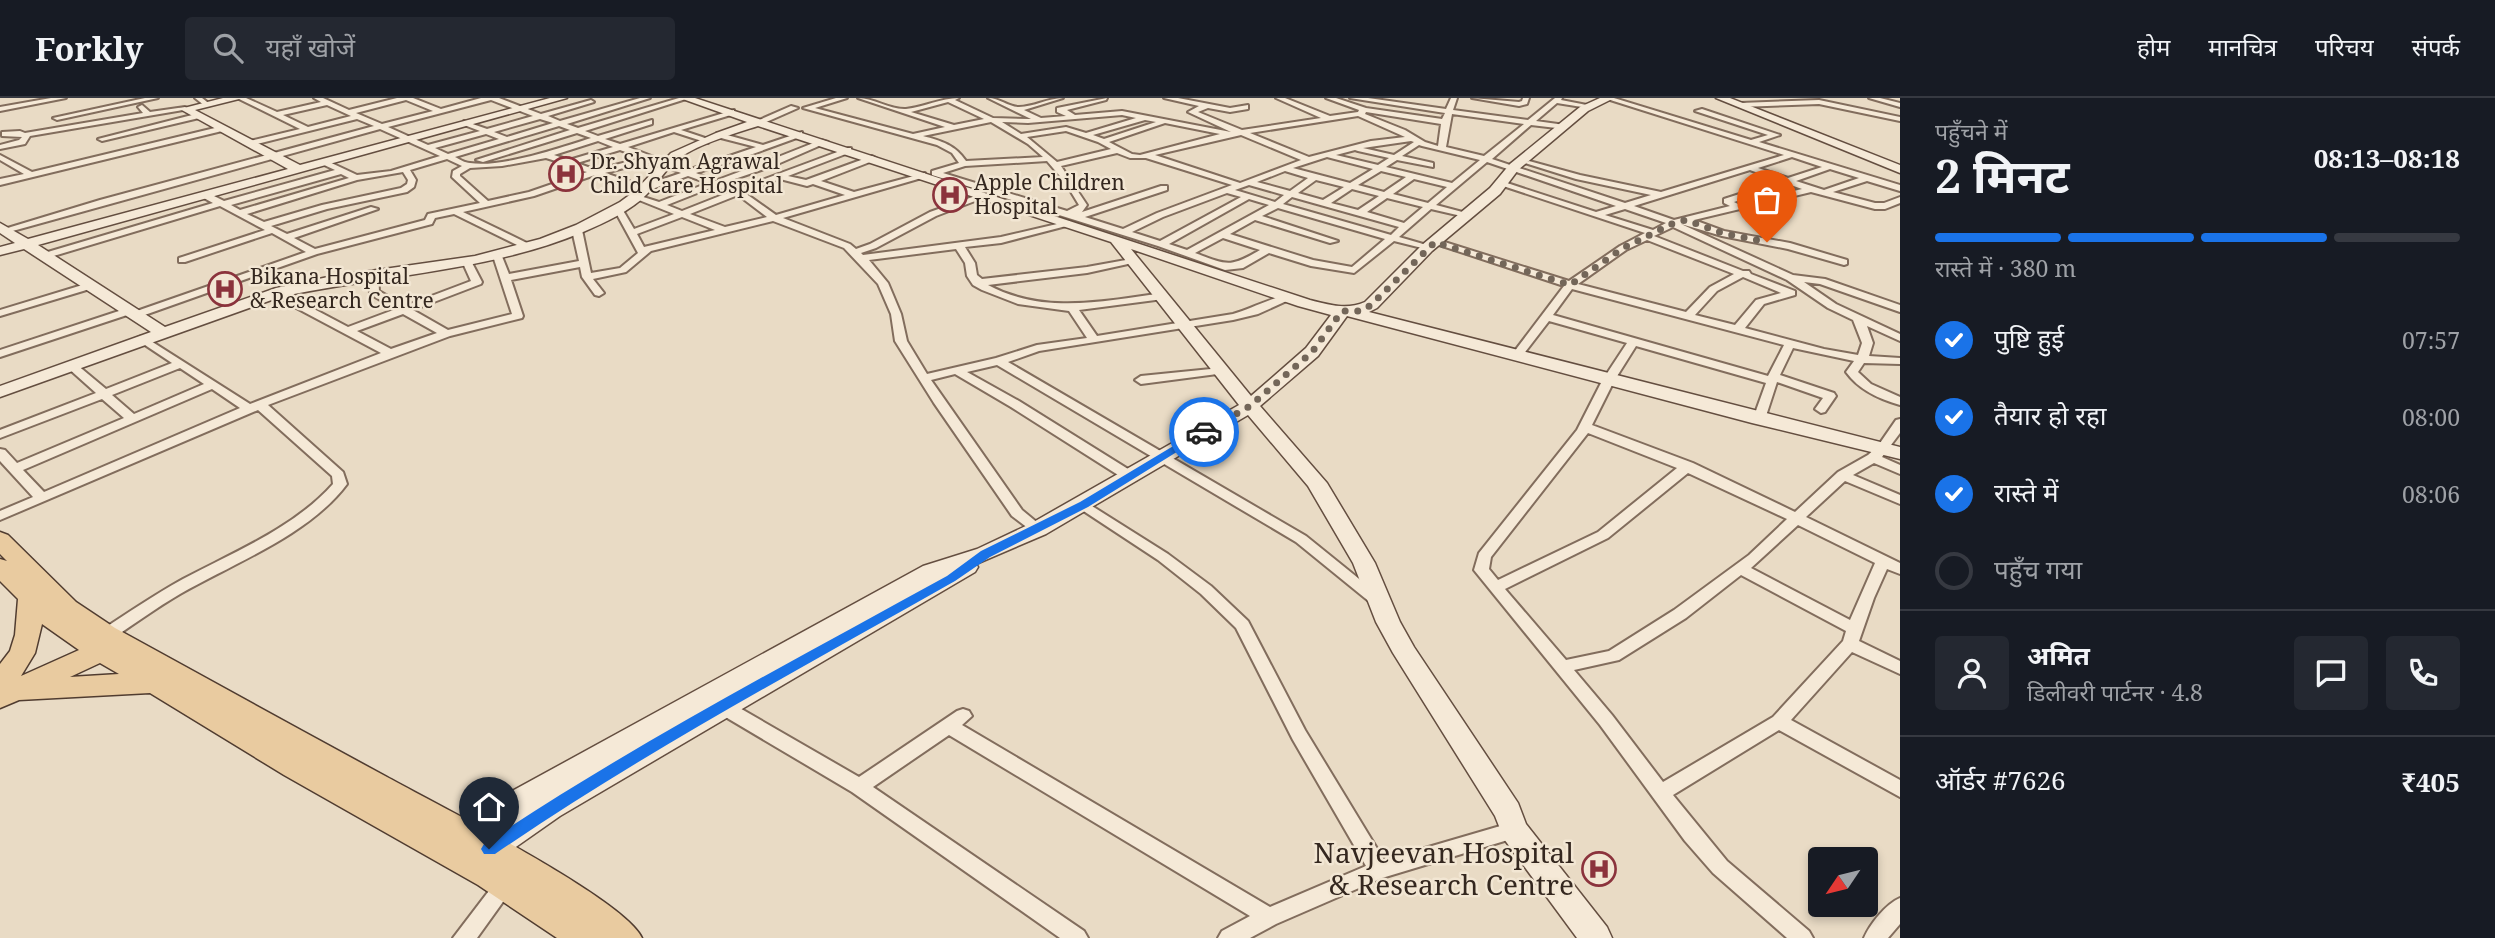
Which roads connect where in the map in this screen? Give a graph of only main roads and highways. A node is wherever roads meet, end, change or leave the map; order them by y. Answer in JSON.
{"nodes":[{"id":1,"x":0,"y":540,"type":"edge"},
{"id":2,"x":0,"y":567,"type":"edge"},
{"id":3,"x":30,"y":598,"type":"junction"},
{"id":4,"x":103,"y":640,"type":"junction"},
{"id":5,"x":153,"y":683,"type":"junction"},
{"id":6,"x":4,"y":688,"type":"edge"},
{"id":7,"x":465,"y":848,"type":"junction"},
{"id":8,"x":584,"y":938,"type":"edge"},
{"id":9,"x":625,"y":938,"type":"edge"}],
"edges":[{"from":1,"to":4,"type":"main road"},
{"from":2,"to":3,"type":"main road"},
{"from":3,"to":4,"type":"main road"},
{"from":3,"to":6,"type":"main road"},
{"from":4,"to":5,"type":"main road"},
{"from":4,"to":6,"type":"main road"},
{"from":4,"to":7,"type":"main road"},
{"from":5,"to":6,"type":"main road"},
{"from":5,"to":7,"type":"main road"},
{"from":7,"to":8,"type":"main road"},
{"from":7,"to":9,"type":"main road"}]}
